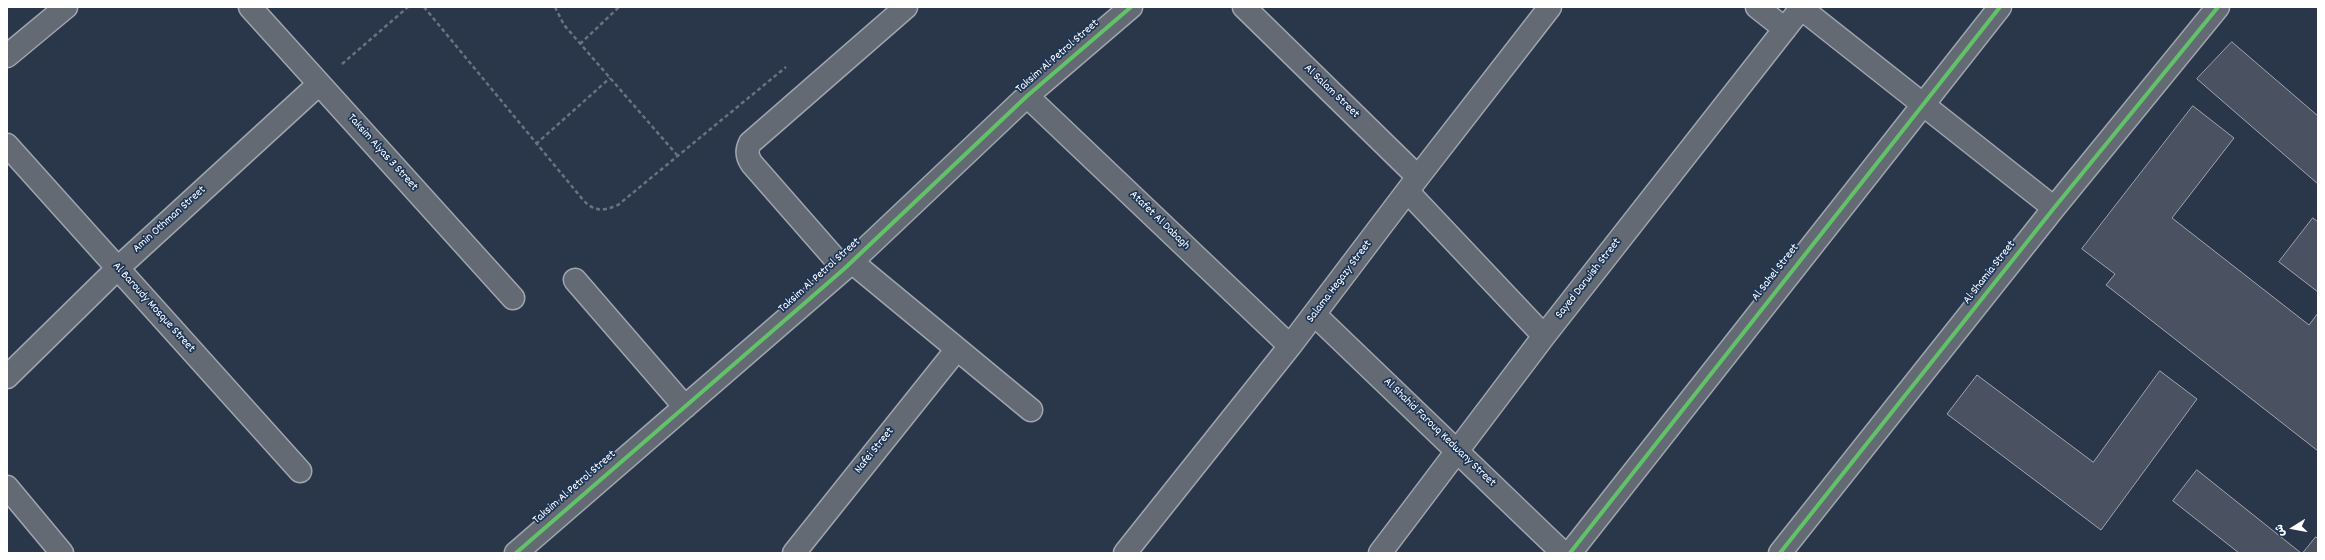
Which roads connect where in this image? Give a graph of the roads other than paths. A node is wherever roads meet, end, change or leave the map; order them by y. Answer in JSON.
{"nodes":[{"id":1,"x":66,"y":7,"type":"edge"},
{"id":2,"x":250,"y":7,"type":"edge"},
{"id":3,"x":906,"y":7,"type":"edge"},
{"id":4,"x":1131,"y":7,"type":"edge"},
{"id":5,"x":1244,"y":7,"type":"edge"},
{"id":6,"x":1550,"y":7,"type":"edge"},
{"id":7,"x":1757,"y":7,"type":"edge"},
{"id":8,"x":2000,"y":7,"type":"edge"},
{"id":9,"x":2218,"y":7,"type":"edge"},
{"id":10,"x":1802,"y":8,"type":"edge"},
{"id":11,"x":1785,"y":29,"type":"junction"},
{"id":12,"x":7,"y":56,"type":"edge"},
{"id":13,"x":319,"y":84,"type":"junction"},
{"id":14,"x":1027,"y":96,"type":"junction"},
{"id":15,"x":1922,"y":103,"type":"junction"},
{"id":16,"x":7,"y":145,"type":"edge"},
{"id":17,"x":1413,"y":184,"type":"junction"},
{"id":18,"x":2054,"y":208,"type":"junction"},
{"id":19,"x":848,"y":266,"type":"junction"},
{"id":20,"x":118,"y":268,"type":"junction"},
{"id":21,"x":575,"y":280,"type":"dead end"},
{"id":22,"x":513,"y":298,"type":"dead end"},
{"id":23,"x":1315,"y":315,"type":"junction"},
{"id":24,"x":1544,"y":336,"type":"junction"},
{"id":25,"x":1290,"y":346,"type":"junction"},
{"id":26,"x":957,"y":348,"type":"junction"},
{"id":27,"x":7,"y":377,"type":"edge"},
{"id":28,"x":685,"y":407,"type":"junction"},
{"id":29,"x":1032,"y":410,"type":"dead end"},
{"id":30,"x":1459,"y":451,"type":"junction"},
{"id":31,"x":300,"y":471,"type":"dead end"},
{"id":32,"x":7,"y":487,"type":"edge"},
{"id":33,"x":62,"y":553,"type":"edge"},
{"id":34,"x":516,"y":553,"type":"edge"},
{"id":35,"x":794,"y":553,"type":"edge"},
{"id":36,"x":1126,"y":553,"type":"edge"},
{"id":37,"x":1380,"y":553,"type":"edge"},
{"id":38,"x":1562,"y":553,"type":"edge"},
{"id":39,"x":1570,"y":553,"type":"edge"},
{"id":40,"x":1780,"y":553,"type":"edge"}],
"edges":[{"from":1,"to":12,"type":"street"},
{"from":2,"to":13,"type":"street","name":"Taksim Alyas 3 Street"},
{"from":3,"to":19,"type":"street"},
{"from":4,"to":14,"type":"street","name":"Taksim Al Petrol Street"},
{"from":5,"to":17,"type":"street","name":"Al Salam Street"},
{"from":6,"to":17,"type":"street","name":"Salama Hegazy Street"},
{"from":7,"to":11,"type":"street"},
{"from":8,"to":15,"type":"street","name":"Al Sahel Street"},
{"from":9,"to":18,"type":"street","name":"Al Shamia Street"},
{"from":10,"to":11,"type":"street","name":"Sayed Darwish Street"},
{"from":10,"to":15,"type":"street"},
{"from":11,"to":24,"type":"street","name":"Sayed Darwish Street"},
{"from":13,"to":20,"type":"street","name":"Amin Othman Street"},
{"from":13,"to":22,"type":"street","name":"Taksim Alyas 3 Street"},
{"from":14,"to":19,"type":"street","name":"Taksim Al Petrol Street"},
{"from":14,"to":25,"type":"street","name":"Atafet Al Dabagh"},
{"from":15,"to":18,"type":"street"},
{"from":15,"to":39,"type":"street","name":"Al Sahel Street"},
{"from":16,"to":20,"type":"street","name":"Al Baroudy Mosque Street"},
{"from":17,"to":23,"type":"street","name":"Salama Hegazy Street"},
{"from":17,"to":24,"type":"street","name":"Al Salam Street"},
{"from":18,"to":40,"type":"street","name":"Al Shamia Street"},
{"from":19,"to":26,"type":"street"},
{"from":19,"to":28,"type":"street","name":"Taksim Al Petrol Street"},
{"from":20,"to":27,"type":"street","name":"Amin Othman Street"},
{"from":20,"to":31,"type":"street","name":"Al Baroudy Mosque Street"},
{"from":21,"to":28,"type":"street"},
{"from":23,"to":25,"type":"street","name":"Salama Hegazy Street"},
{"from":23,"to":30,"type":"street","name":"Al Shahid Farouq Kedwany Street"},
{"from":24,"to":30,"type":"street","name":"Sayed Darwish Street"},
{"from":25,"to":36,"type":"street","name":"Salama Hegazy Street"},
{"from":26,"to":29,"type":"street"},
{"from":26,"to":35,"type":"street","name":"Nafei Street"},
{"from":28,"to":34,"type":"street","name":"Taksim Al Petrol Street"},
{"from":30,"to":37,"type":"street","name":"Sayed Darwish Street"},
{"from":30,"to":38,"type":"street","name":"Al Shahid Farouq Kedwany Street"},
{"from":32,"to":33,"type":"street"}]}
